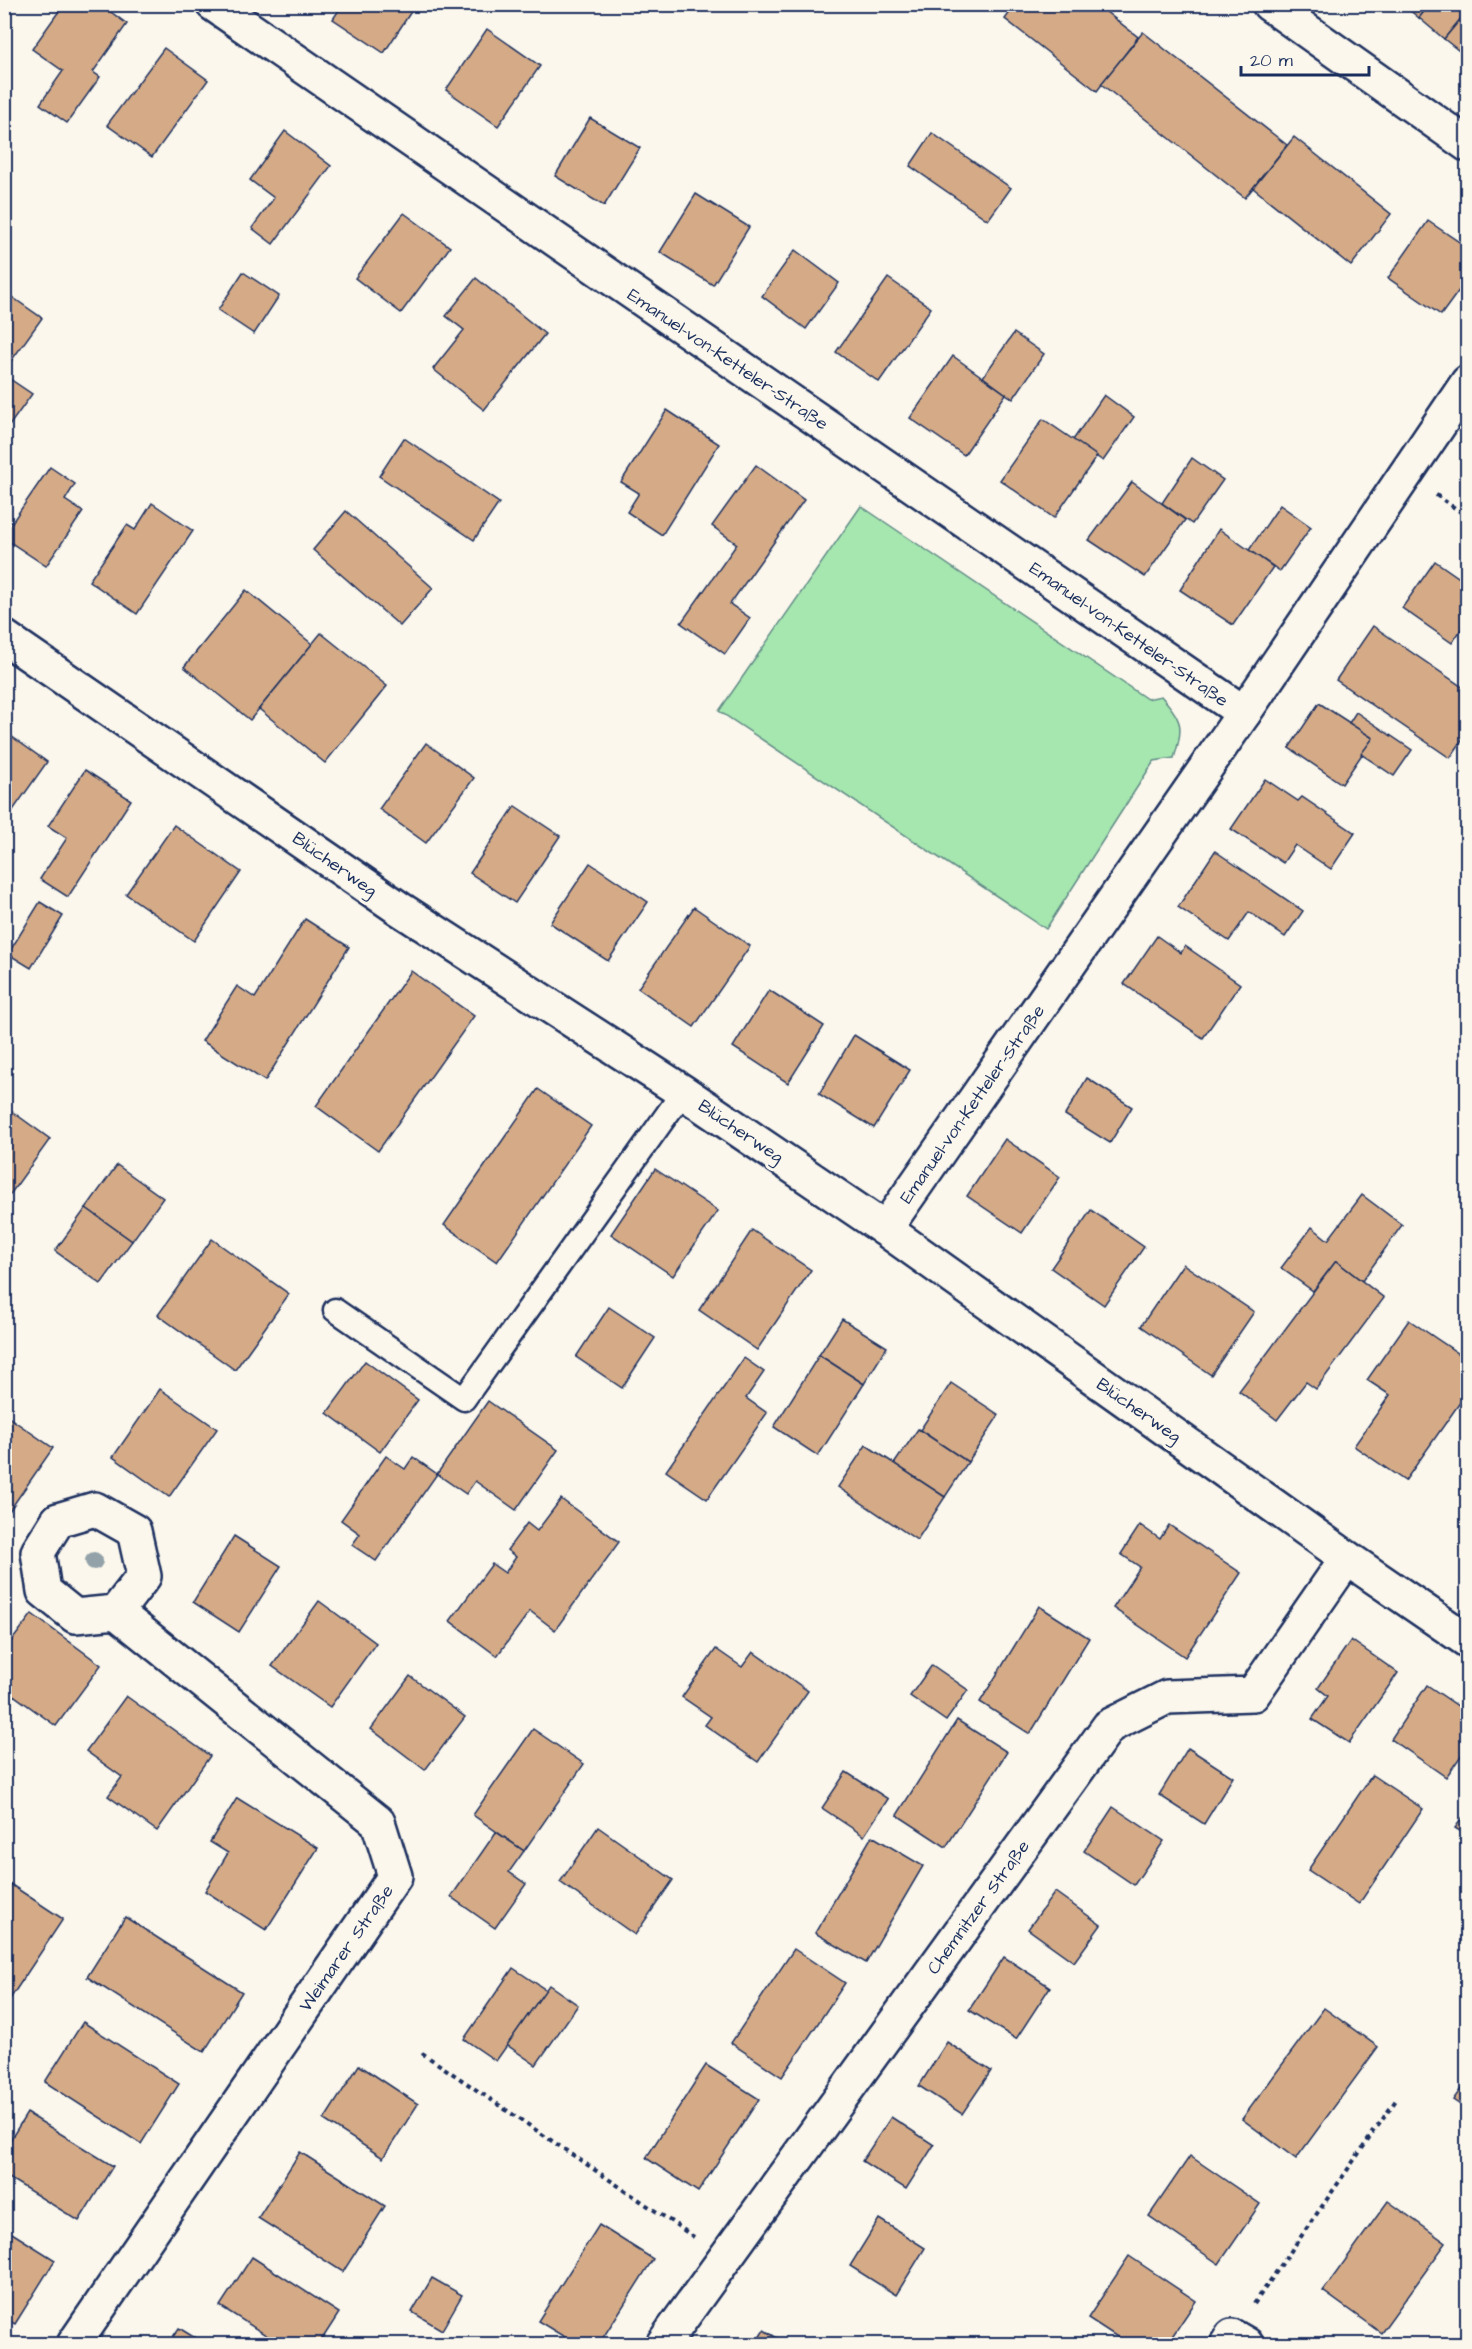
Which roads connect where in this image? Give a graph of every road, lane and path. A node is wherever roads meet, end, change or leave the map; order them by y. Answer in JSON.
{"nodes":[{"id":1,"x":213,"y":4,"type":"edge"},
{"id":2,"x":1269,"y":4,"type":"edge"},
{"id":3,"x":1467,"y":145,"type":"edge"},
{"id":4,"x":1467,"y":382,"type":"edge"},
{"id":5,"x":4,"y":637,"type":"edge"},
{"id":6,"x":1244,"y":713,"type":"junction"},
{"id":7,"x":682,"y":1092,"type":"junction"},
{"id":8,"x":885,"y":1229,"type":"junction"},
{"id":9,"x":335,"y":1310,"type":"dead end"},
{"id":10,"x":1347,"y":1558,"type":"junction"},
{"id":11,"x":116,"y":1612,"type":"dead end"},
{"id":12,"x":1467,"y":1641,"type":"edge"},
{"id":13,"x":422,"y":2053,"type":"dead end"},
{"id":14,"x":1396,"y":2100,"type":"dead end"},
{"id":15,"x":724,"y":2257,"type":"junction"},
{"id":16,"x":1235,"y":2342,"type":"edge"},
{"id":17,"x":74,"y":2344,"type":"edge"},
{"id":18,"x":663,"y":2344,"type":"edge"}],
"edges":[{"from":1,"to":6,"type":"street","name":"Emanuel-von-Ketteler-Straße"},
{"from":2,"to":3,"type":"street"},
{"from":4,"to":6,"type":"street","name":"Emanuel-von-Ketteler-Straße"},
{"from":5,"to":7,"type":"street","name":"Blücherweg"},
{"from":6,"to":8,"type":"street","name":"Emanuel-von-Ketteler-Straße"},
{"from":7,"to":8,"type":"street","name":"Blücherweg"},
{"from":7,"to":9,"type":"lane"},
{"from":8,"to":10,"type":"street","name":"Blücherweg"},
{"from":10,"to":12,"type":"street","name":"Blücherweg"},
{"from":10,"to":15,"type":"street","name":"Chemnitzer Straße"},
{"from":11,"to":17,"type":"street","name":"Weimarer Straße"},
{"from":13,"to":15,"type":"path"},
{"from":14,"to":16,"type":"path"},
{"from":15,"to":18,"type":"street","name":"Chemnitzer Straße"}]}
